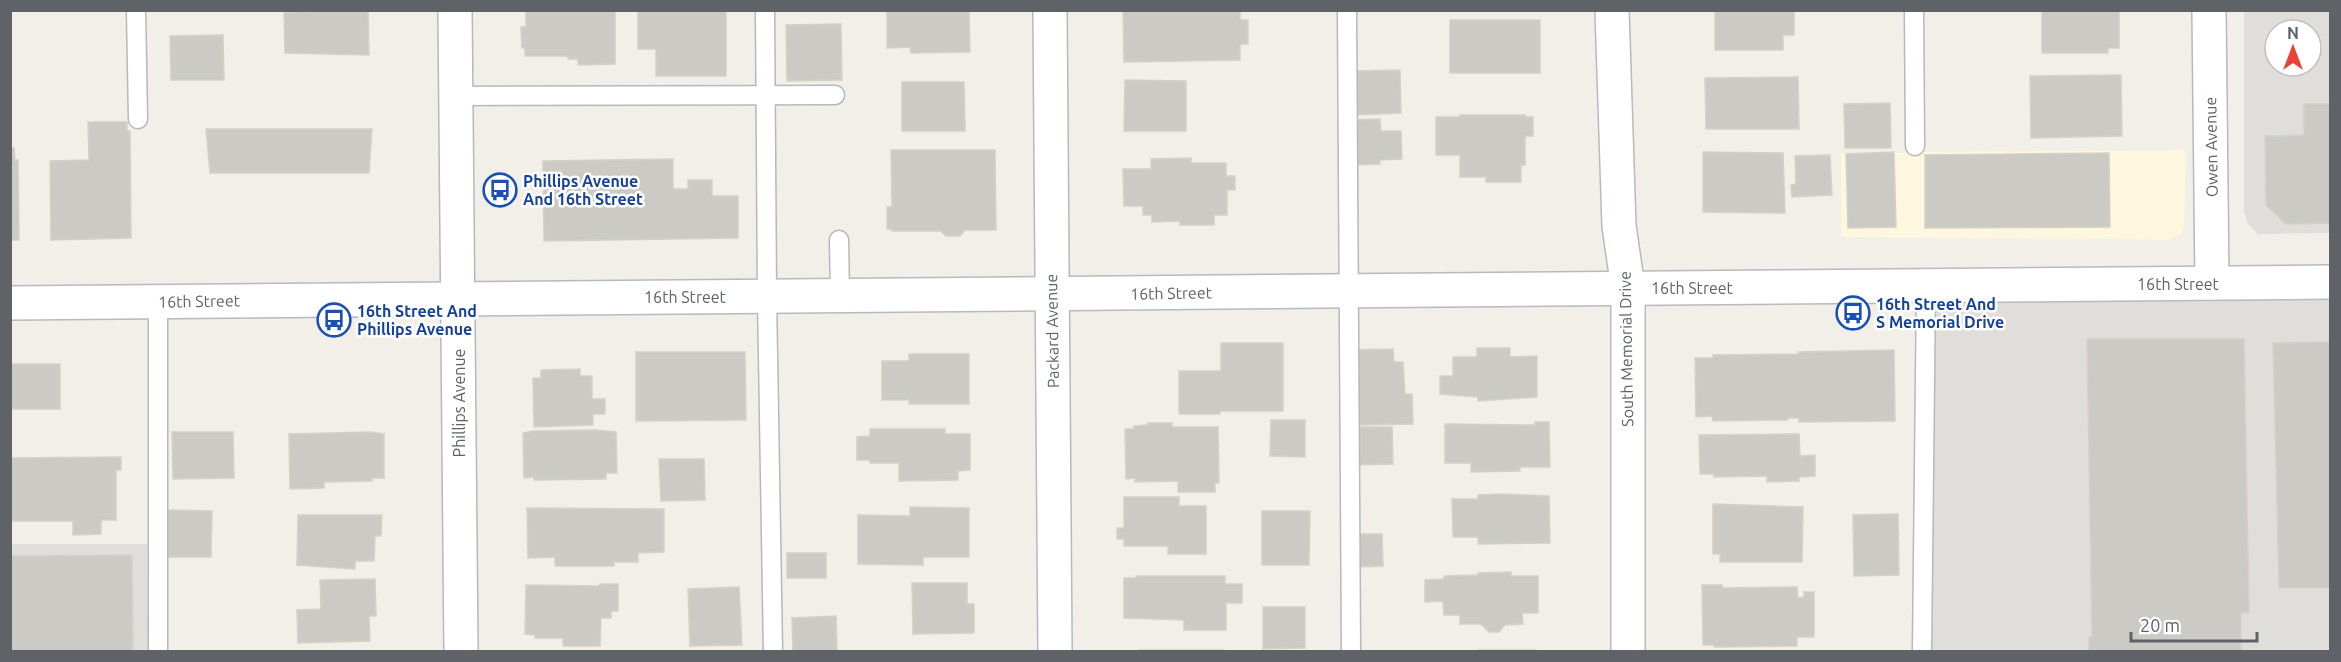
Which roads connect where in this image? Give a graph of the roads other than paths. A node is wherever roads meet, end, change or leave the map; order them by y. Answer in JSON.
{"nodes":[{"id":1,"x":136,"y":10,"type":"edge"},
{"id":2,"x":455,"y":10,"type":"edge"},
{"id":3,"x":765,"y":10,"type":"edge"},
{"id":4,"x":1050,"y":10,"type":"edge"},
{"id":5,"x":1347,"y":10,"type":"edge"},
{"id":6,"x":1612,"y":10,"type":"edge"},
{"id":7,"x":1914,"y":10,"type":"edge"},
{"id":8,"x":2209,"y":10,"type":"edge"},
{"id":9,"x":765,"y":95,"type":"junction"},
{"id":10,"x":835,"y":95,"type":"dead end"},
{"id":11,"x":456,"y":96,"type":"junction"},
{"id":12,"x":138,"y":119,"type":"dead end"},
{"id":13,"x":1915,"y":146,"type":"dead end"},
{"id":14,"x":839,"y":240,"type":"dead end"},
{"id":15,"x":2331,"y":282,"type":"edge"},
{"id":16,"x":2212,"y":283,"type":"junction"},
{"id":17,"x":1926,"y":285,"type":"junction"},
{"id":18,"x":1628,"y":288,"type":"junction"},
{"id":19,"x":1350,"y":291,"type":"junction"},
{"id":20,"x":1052,"y":294,"type":"junction"},
{"id":21,"x":840,"y":295,"type":"junction"},
{"id":22,"x":767,"y":296,"type":"junction"},
{"id":23,"x":458,"y":299,"type":"junction"},
{"id":24,"x":158,"y":302,"type":"junction"},
{"id":25,"x":10,"y":303,"type":"edge"},
{"id":26,"x":158,"y":651,"type":"edge"},
{"id":27,"x":461,"y":651,"type":"edge"},
{"id":28,"x":773,"y":651,"type":"edge"},
{"id":29,"x":1055,"y":651,"type":"edge"},
{"id":30,"x":1351,"y":651,"type":"edge"},
{"id":31,"x":1628,"y":651,"type":"edge"},
{"id":32,"x":1922,"y":651,"type":"edge"}],
"edges":[{"from":1,"to":12,"type":"lane"},
{"from":2,"to":11,"type":"street","name":"Phillips Avenue"},
{"from":3,"to":9,"type":"lane"},
{"from":4,"to":20,"type":"street","name":"Packard Avenue"},
{"from":5,"to":19,"type":"lane"},
{"from":6,"to":18,"type":"street","name":"South Memorial Drive"},
{"from":7,"to":13,"type":"lane"},
{"from":8,"to":16,"type":"street","name":"Owen Avenue"},
{"from":9,"to":10,"type":"lane"},
{"from":9,"to":11,"type":"lane"},
{"from":9,"to":22,"type":"lane"},
{"from":11,"to":23,"type":"street","name":"Phillips Avenue"},
{"from":14,"to":21,"type":"lane"},
{"from":15,"to":16,"type":"street","name":"16th Street"},
{"from":16,"to":17,"type":"street","name":"16th Street"},
{"from":17,"to":18,"type":"street","name":"16th Street"},
{"from":17,"to":32,"type":"lane"},
{"from":18,"to":19,"type":"street","name":"16th Street"},
{"from":18,"to":31,"type":"street","name":"South Memorial Drive"},
{"from":19,"to":20,"type":"street","name":"16th Street"},
{"from":19,"to":30,"type":"lane"},
{"from":20,"to":21,"type":"street","name":"16th Street"},
{"from":20,"to":29,"type":"street","name":"Packard Avenue"},
{"from":21,"to":22,"type":"street","name":"16th Street"},
{"from":22,"to":23,"type":"street","name":"16th Street"},
{"from":22,"to":28,"type":"lane"},
{"from":23,"to":24,"type":"street","name":"16th Street"},
{"from":23,"to":27,"type":"street","name":"Phillips Avenue"},
{"from":24,"to":25,"type":"street","name":"16th Street"},
{"from":24,"to":26,"type":"lane"}]}
